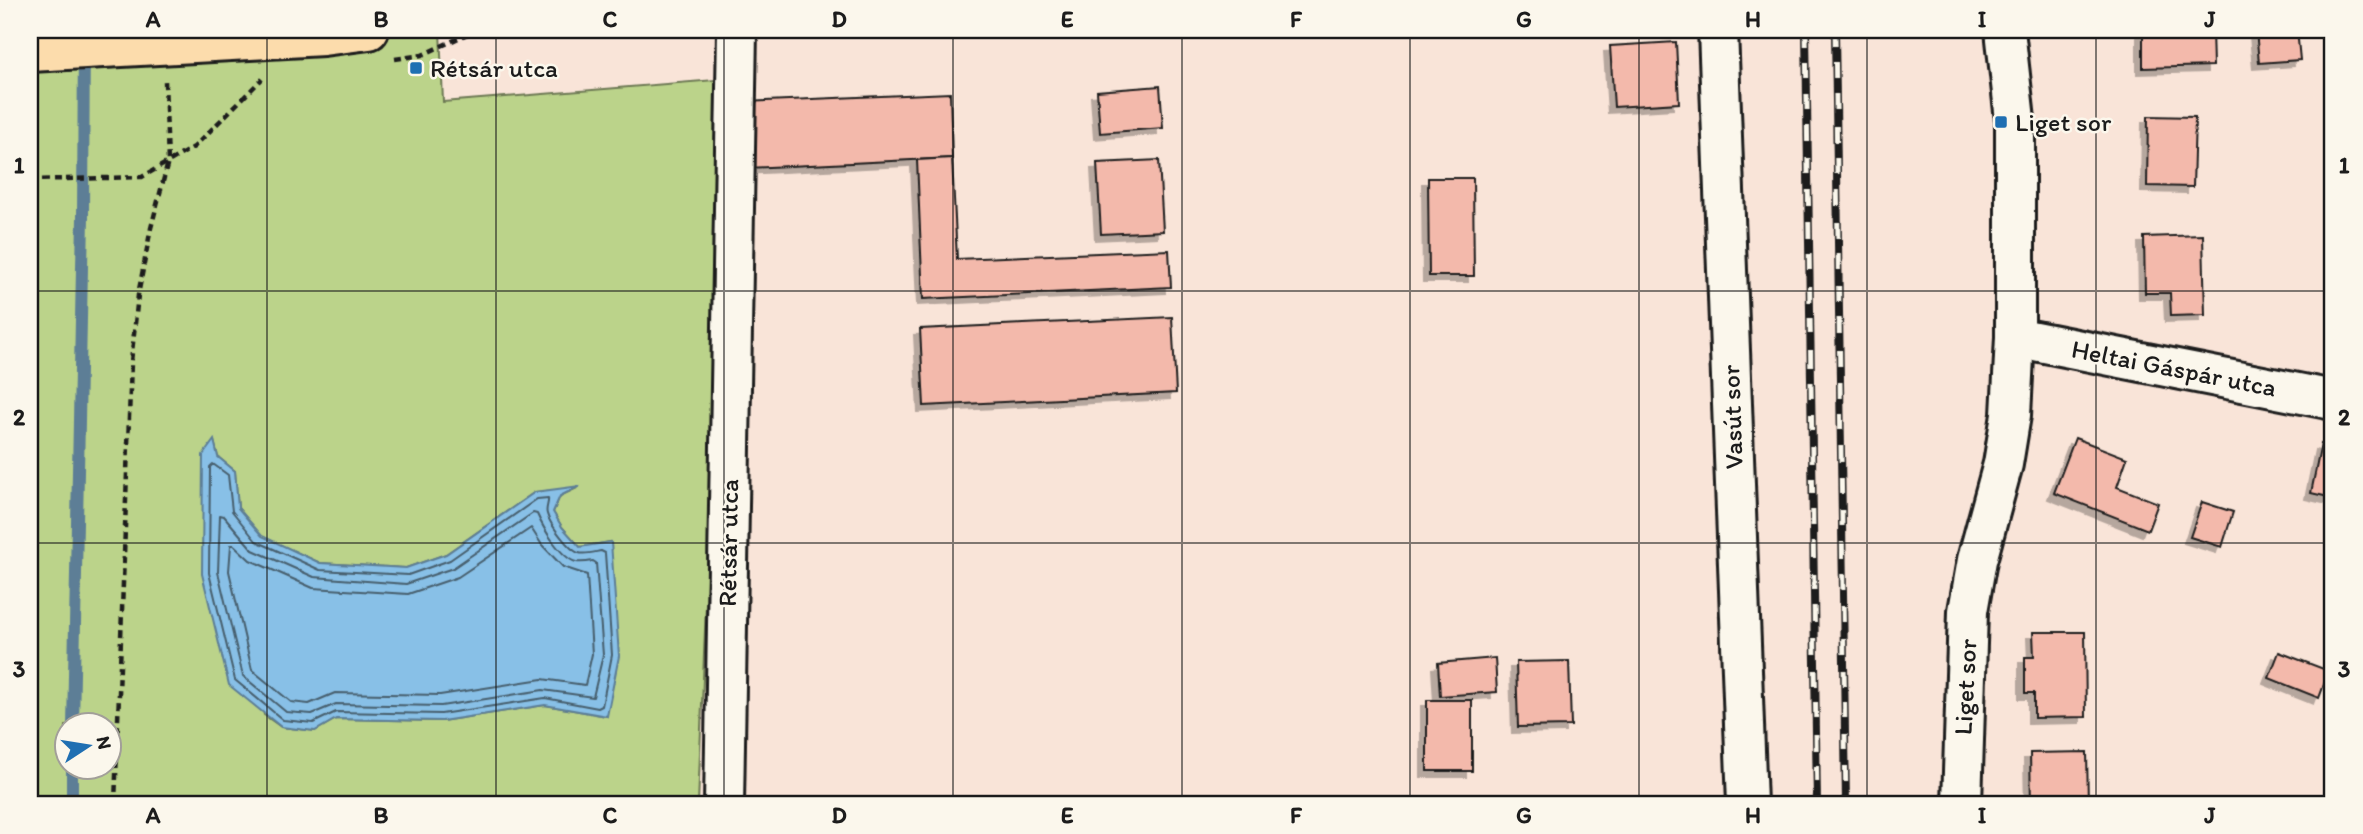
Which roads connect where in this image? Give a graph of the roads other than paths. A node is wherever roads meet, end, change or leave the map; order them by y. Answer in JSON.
{"nodes":[{"id":1,"x":369,"y":30,"type":"edge"},
{"id":2,"x":737,"y":30,"type":"edge"},
{"id":3,"x":1718,"y":30,"type":"edge"},
{"id":4,"x":2005,"y":30,"type":"edge"},
{"id":5,"x":30,"y":52,"type":"edge"},
{"id":6,"x":2015,"y":337,"type":"junction"},
{"id":7,"x":2333,"y":400,"type":"edge"},
{"id":8,"x":724,"y":804,"type":"edge"},
{"id":9,"x":1747,"y":804,"type":"edge"},
{"id":10,"x":1962,"y":804,"type":"edge"}],
"edges":[{"from":1,"to":5,"type":"main road"},
{"from":2,"to":8,"type":"street","name":"Rétsár utca"},
{"from":3,"to":9,"type":"street","name":"Vasút sor"},
{"from":4,"to":6,"type":"street","name":"Liget sor"},
{"from":6,"to":7,"type":"street","name":"Heltai Gáspár utca"},
{"from":6,"to":10,"type":"street","name":"Liget sor"}]}
